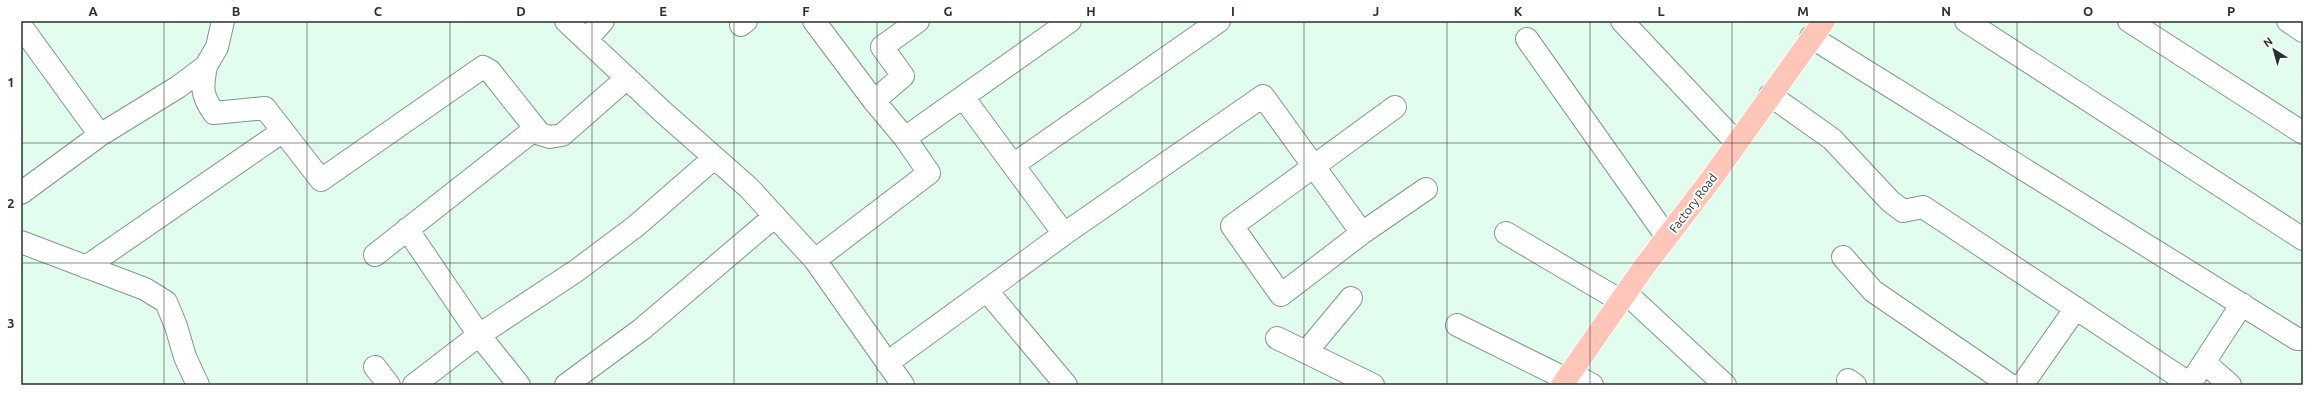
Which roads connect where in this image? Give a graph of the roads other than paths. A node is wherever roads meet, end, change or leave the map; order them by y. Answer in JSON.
{"nodes":[{"id":1,"x":223,"y":21,"type":"edge"},
{"id":2,"x":566,"y":21,"type":"edge"},
{"id":3,"x":604,"y":21,"type":"edge"},
{"id":4,"x":814,"y":21,"type":"edge"},
{"id":5,"x":918,"y":21,"type":"edge"},
{"id":6,"x":1070,"y":21,"type":"edge"},
{"id":7,"x":1219,"y":21,"type":"edge"},
{"id":8,"x":1622,"y":21,"type":"edge"},
{"id":9,"x":1966,"y":21,"type":"edge"},
{"id":10,"x":2129,"y":21,"type":"edge"},
{"id":11,"x":2288,"y":21,"type":"edge"},
{"id":12,"x":21,"y":26,"type":"edge"},
{"id":13,"x":1818,"y":26,"type":"edge"},
{"id":14,"x":2303,"y":30,"type":"edge"},
{"id":15,"x":1527,"y":39,"type":"dead end"},
{"id":16,"x":586,"y":40,"type":"junction"},
{"id":17,"x":206,"y":66,"type":"junction"},
{"id":18,"x":627,"y":78,"type":"junction"},
{"id":19,"x":1770,"y":95,"type":"junction"},
{"id":20,"x":963,"y":97,"type":"junction"},
{"id":21,"x":874,"y":101,"type":"junction"},
{"id":22,"x":1395,"y":107,"type":"dead end"},
{"id":23,"x":536,"y":129,"type":"junction"},
{"id":24,"x":283,"y":131,"type":"junction"},
{"id":25,"x":2303,"y":133,"type":"edge"},
{"id":26,"x":100,"y":135,"type":"junction"},
{"id":27,"x":904,"y":138,"type":"junction"},
{"id":28,"x":1737,"y":143,"type":"junction"},
{"id":29,"x":714,"y":158,"type":"junction"},
{"id":30,"x":1013,"y":165,"type":"junction"},
{"id":31,"x":1314,"y":166,"type":"junction"},
{"id":32,"x":1426,"y":189,"type":"dead end"},
{"id":33,"x":21,"y":193,"type":"edge"},
{"id":34,"x":775,"y":216,"type":"junction"},
{"id":35,"x":407,"y":229,"type":"junction"},
{"id":36,"x":1362,"y":233,"type":"junction"},
{"id":37,"x":1506,"y":233,"type":"dead end"},
{"id":38,"x":1064,"y":234,"type":"junction"},
{"id":39,"x":1667,"y":237,"type":"junction"},
{"id":40,"x":2303,"y":239,"type":"edge"},
{"id":41,"x":21,"y":242,"type":"edge"},
{"id":42,"x":375,"y":254,"type":"dead end"},
{"id":43,"x":1843,"y":257,"type":"dead end"},
{"id":44,"x":815,"y":260,"type":"junction"},
{"id":45,"x":86,"y":267,"type":"junction"},
{"id":46,"x":987,"y":290,"type":"junction"},
{"id":47,"x":1623,"y":297,"type":"junction"},
{"id":48,"x":1351,"y":298,"type":"dead end"},
{"id":49,"x":2242,"y":304,"type":"junction"},
{"id":50,"x":2076,"y":308,"type":"junction"},
{"id":51,"x":1457,"y":325,"type":"dead end"},
{"id":52,"x":479,"y":335,"type":"junction"},
{"id":53,"x":1277,"y":338,"type":"dead end"},
{"id":54,"x":2303,"y":339,"type":"edge"},
{"id":55,"x":1306,"y":352,"type":"junction"},
{"id":56,"x":2204,"y":362,"type":"junction"},
{"id":57,"x":375,"y":367,"type":"dead end"},
{"id":58,"x":895,"y":378,"type":"edge"},
{"id":59,"x":1566,"y":379,"type":"edge"},
{"id":60,"x":198,"y":385,"type":"edge"},
{"id":61,"x":389,"y":385,"type":"edge"},
{"id":62,"x":414,"y":385,"type":"edge"},
{"id":63,"x":519,"y":385,"type":"edge"},
{"id":64,"x":566,"y":385,"type":"edge"},
{"id":65,"x":1066,"y":385,"type":"edge"},
{"id":66,"x":1373,"y":385,"type":"edge"},
{"id":67,"x":1592,"y":385,"type":"edge"},
{"id":68,"x":1725,"y":385,"type":"edge"},
{"id":69,"x":2010,"y":385,"type":"edge"},
{"id":70,"x":2022,"y":385,"type":"edge"},
{"id":71,"x":2230,"y":385,"type":"edge"}],
"edges":[{"from":1,"to":17,"type":"street"},
{"from":2,"to":16,"type":"street"},
{"from":3,"to":16,"type":"street"},
{"from":4,"to":21,"type":"street"},
{"from":5,"to":21,"type":"street"},
{"from":6,"to":20,"type":"street"},
{"from":7,"to":30,"type":"street"},
{"from":8,"to":28,"type":"street"},
{"from":9,"to":40,"type":"street"},
{"from":10,"to":25,"type":"street"},
{"from":11,"to":14,"type":"street"},
{"from":12,"to":26,"type":"street"},
{"from":13,"to":19,"type":"main road","name":"Factory Road"},
{"from":13,"to":49,"type":"street"},
{"from":15,"to":39,"type":"street"},
{"from":16,"to":18,"type":"street"},
{"from":17,"to":24,"type":"street"},
{"from":17,"to":26,"type":"street"},
{"from":18,"to":23,"type":"street"},
{"from":18,"to":29,"type":"street"},
{"from":19,"to":28,"type":"main road","name":"Factory Road"},
{"from":19,"to":50,"type":"street"},
{"from":20,"to":27,"type":"street"},
{"from":20,"to":30,"type":"street"},
{"from":21,"to":27,"type":"street"},
{"from":22,"to":31,"type":"street"},
{"from":23,"to":24,"type":"street"},
{"from":23,"to":35,"type":"street"},
{"from":24,"to":45,"type":"street"},
{"from":26,"to":33,"type":"street"},
{"from":27,"to":44,"type":"street"},
{"from":28,"to":39,"type":"main road","name":"Factory Road"},
{"from":29,"to":34,"type":"street"},
{"from":29,"to":52,"type":"street"},
{"from":30,"to":38,"type":"street"},
{"from":31,"to":36,"type":"street"},
{"from":31,"to":36,"type":"street"},
{"from":31,"to":38,"type":"street"},
{"from":32,"to":36,"type":"street"},
{"from":34,"to":44,"type":"street"},
{"from":34,"to":64,"type":"street"},
{"from":35,"to":42,"type":"street"},
{"from":35,"to":52,"type":"street"},
{"from":37,"to":47,"type":"street"},
{"from":38,"to":46,"type":"street"},
{"from":39,"to":47,"type":"main road","name":"Factory Road"},
{"from":41,"to":45,"type":"street"},
{"from":43,"to":69,"type":"street"},
{"from":44,"to":58,"type":"street"},
{"from":45,"to":60,"type":"street"},
{"from":46,"to":58,"type":"street"},
{"from":46,"to":65,"type":"street"},
{"from":47,"to":59,"type":"main road","name":"Factory Road"},
{"from":47,"to":68,"type":"street"},
{"from":48,"to":55,"type":"street"},
{"from":49,"to":54,"type":"street"},
{"from":49,"to":56,"type":"street"},
{"from":50,"to":56,"type":"street"},
{"from":50,"to":70,"type":"street"},
{"from":51,"to":59,"type":"street"},
{"from":52,"to":62,"type":"street"},
{"from":52,"to":63,"type":"street"},
{"from":53,"to":55,"type":"street"},
{"from":55,"to":66,"type":"street"},
{"from":56,"to":71,"type":"street"},
{"from":57,"to":61,"type":"street"},
{"from":59,"to":67,"type":"street"}]}
